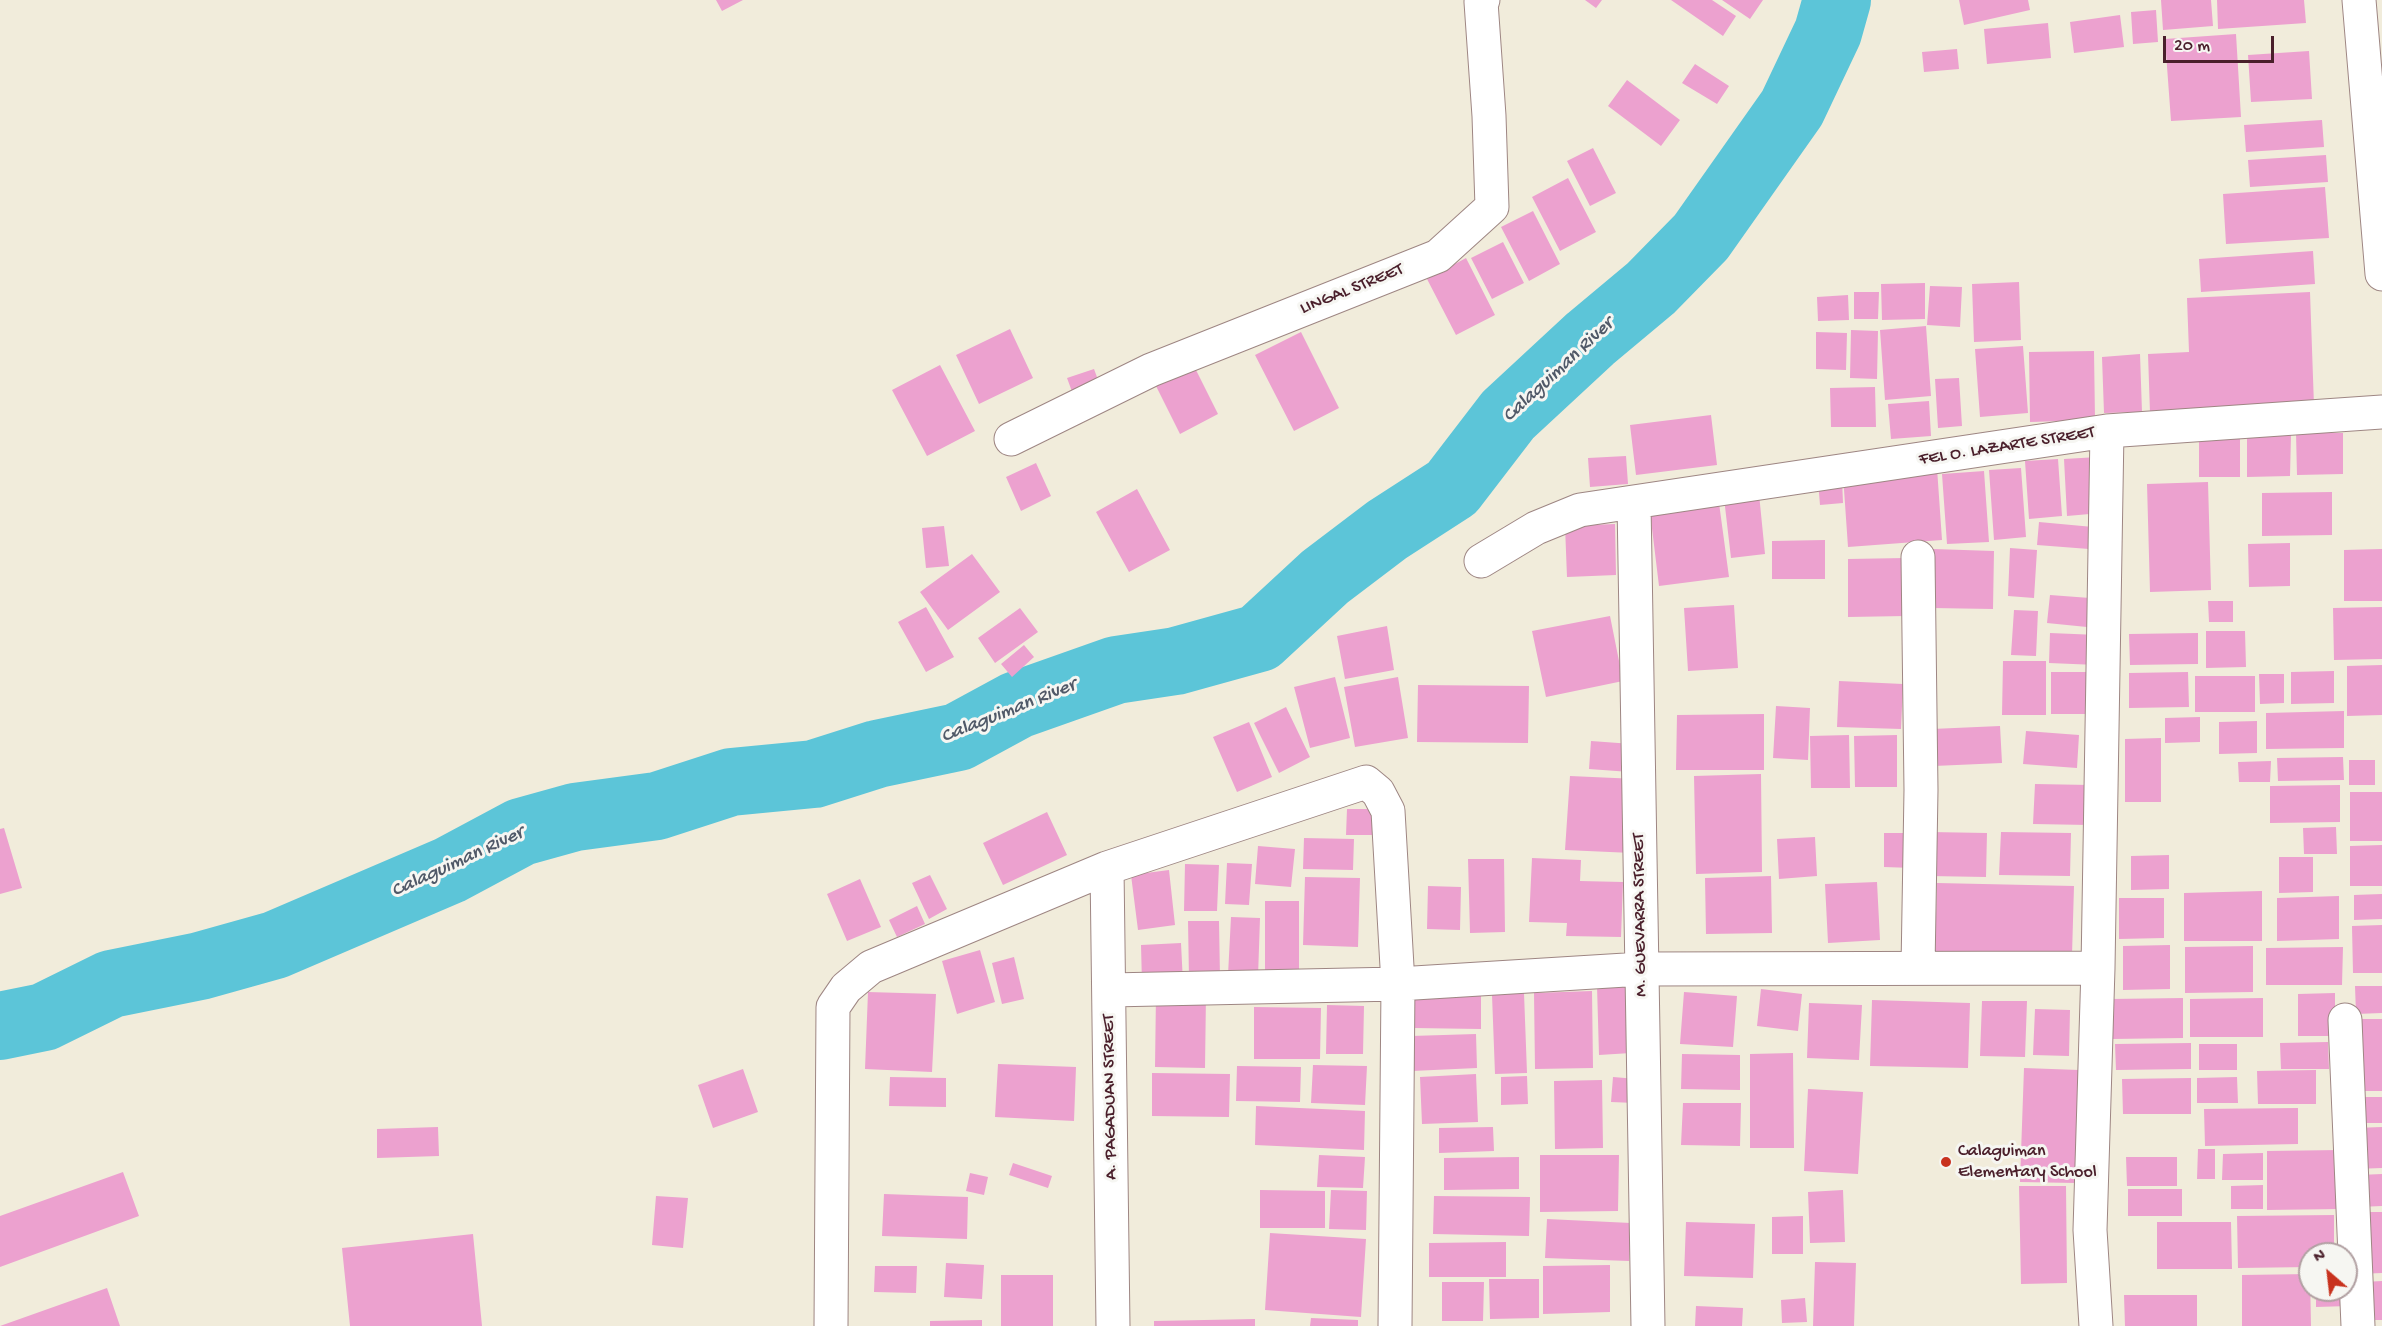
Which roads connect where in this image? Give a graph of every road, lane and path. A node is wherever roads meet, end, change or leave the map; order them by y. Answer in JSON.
{"nodes":[{"id":1,"x":1483,"y":0,"type":"edge"},
{"id":2,"x":2359,"y":0,"type":"edge"},
{"id":3,"x":2382,"y":274,"type":"edge"},
{"id":4,"x":2382,"y":412,"type":"edge"},
{"id":5,"x":2107,"y":431,"type":"junction"},
{"id":6,"x":1011,"y":440,"type":"dead end"},
{"id":7,"x":1634,"y":503,"type":"junction"},
{"id":8,"x":1918,"y":557,"type":"dead end"},
{"id":9,"x":1482,"y":561,"type":"dead end"},
{"id":10,"x":1107,"y":868,"type":"junction"},
{"id":11,"x":1918,"y":968,"type":"junction"},
{"id":12,"x":2098,"y":968,"type":"junction"},
{"id":13,"x":1642,"y":969,"type":"junction"},
{"id":14,"x":1398,"y":984,"type":"junction"},
{"id":15,"x":1110,"y":990,"type":"junction"},
{"id":16,"x":2345,"y":1020,"type":"dead end"},
{"id":17,"x":831,"y":1326,"type":"edge"},
{"id":18,"x":1113,"y":1326,"type":"edge"},
{"id":19,"x":1395,"y":1326,"type":"edge"},
{"id":20,"x":1648,"y":1326,"type":"edge"},
{"id":21,"x":2096,"y":1326,"type":"edge"},
{"id":22,"x":2358,"y":1326,"type":"edge"}],
"edges":[{"from":1,"to":6,"type":"street","name":"LINGAL STREET"},
{"from":2,"to":3,"type":"street"},
{"from":4,"to":5,"type":"street","name":"FEL O. LAZARTE STREET"},
{"from":5,"to":7,"type":"street","name":"FEL O. LAZARTE STREET"},
{"from":5,"to":12,"type":"street"},
{"from":7,"to":9,"type":"street","name":"FEL O. LAZARTE STREET"},
{"from":7,"to":13,"type":"street","name":"M. GUEVARRA STREET"},
{"from":8,"to":11,"type":"street"},
{"from":10,"to":14,"type":"street"},
{"from":10,"to":15,"type":"street","name":"A. PAGADUAN STREET"},
{"from":10,"to":17,"type":"street"},
{"from":11,"to":12,"type":"street"},
{"from":11,"to":13,"type":"street"},
{"from":12,"to":21,"type":"street"},
{"from":13,"to":14,"type":"street"},
{"from":13,"to":20,"type":"street","name":"M. GUEVARRA STREET"},
{"from":14,"to":15,"type":"street"},
{"from":14,"to":19,"type":"street"},
{"from":15,"to":18,"type":"street","name":"A. PAGADUAN STREET"},
{"from":16,"to":22,"type":"street"}]}
